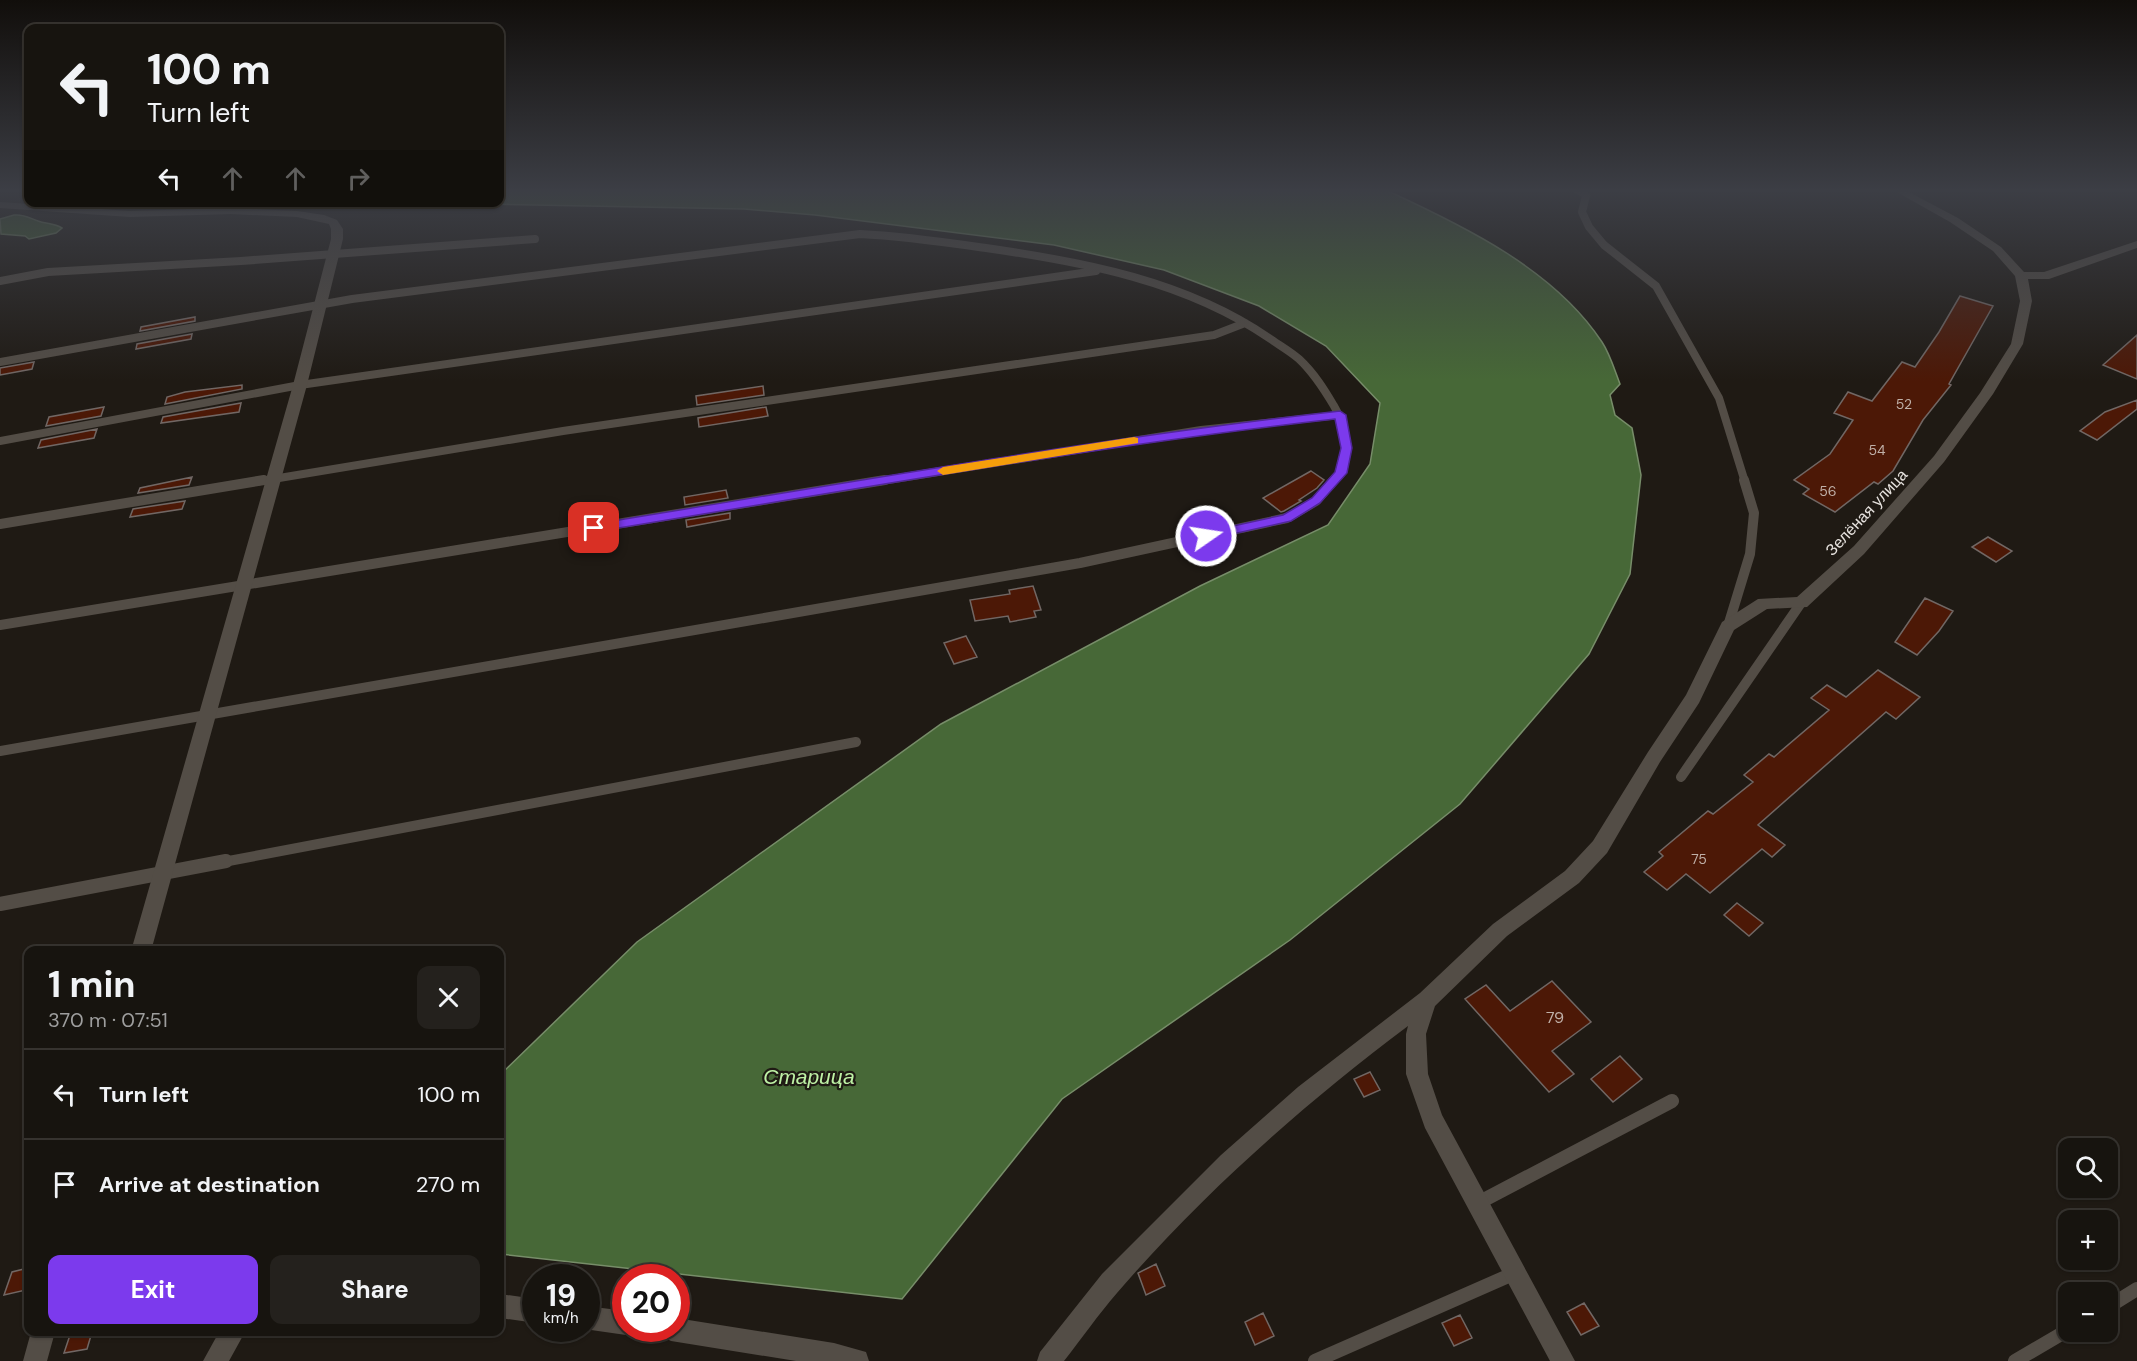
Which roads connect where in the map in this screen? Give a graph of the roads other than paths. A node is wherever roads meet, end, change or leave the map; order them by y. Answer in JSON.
{"nodes":[{"id":1,"x":333,"y":254,"type":"edge"},
{"id":2,"x":325,"y":255,"type":"edge"},
{"id":3,"x":700,"y":255,"type":"edge"},
{"id":4,"x":1029,"y":255,"type":"edge"},
{"id":5,"x":1616,"y":255,"type":"edge"},
{"id":6,"x":2002,"y":255,"type":"edge"},
{"id":7,"x":2107,"y":255,"type":"edge"},
{"id":8,"x":1100,"y":270,"type":"junction"},
{"id":9,"x":2021,"y":275,"type":"junction"},
{"id":10,"x":0,"y":281,"type":"edge"},
{"id":11,"x":321,"y":306,"type":"junction"},
{"id":12,"x":1245,"y":323,"type":"junction"},
{"id":13,"x":0,"y":362,"type":"edge"},
{"id":14,"x":300,"y":385,"type":"junction"},
{"id":15,"x":1340,"y":415,"type":"junction"},
{"id":16,"x":0,"y":441,"type":"edge"},
{"id":17,"x":273,"y":478,"type":"junction"},
{"id":18,"x":0,"y":524,"type":"edge"},
{"id":19,"x":243,"y":586,"type":"junction"},
{"id":20,"x":1801,"y":603,"type":"junction"},
{"id":21,"x":0,"y":625,"type":"edge"},
{"id":22,"x":1728,"y":626,"type":"junction"},
{"id":23,"x":207,"y":716,"type":"junction"},
{"id":24,"x":856,"y":741,"type":"dead end"},
{"id":25,"x":0,"y":751,"type":"edge"},
{"id":26,"x":1681,"y":777,"type":"dead end"},
{"id":27,"x":163,"y":872,"type":"junction"},
{"id":28,"x":0,"y":904,"type":"edge"},
{"id":29,"x":142,"y":946,"type":"edge"},
{"id":30,"x":1427,"y":1000,"type":"junction"},
{"id":31,"x":1672,"y":1101,"type":"dead end"},
{"id":32,"x":1478,"y":1203,"type":"junction"},
{"id":33,"x":1515,"y":1273,"type":"junction"},
{"id":34,"x":2137,"y":1289,"type":"edge"},
{"id":35,"x":2118,"y":1300,"type":"edge"},
{"id":36,"x":504,"y":1307,"type":"edge"},
{"id":37,"x":522,"y":1309,"type":"edge"},
{"id":38,"x":690,"y":1332,"type":"edge"},
{"id":39,"x":2058,"y":1335,"type":"edge"},
{"id":40,"x":41,"y":1336,"type":"edge"},
{"id":41,"x":231,"y":1336,"type":"edge"},
{"id":42,"x":35,"y":1361,"type":"edge"},
{"id":43,"x":215,"y":1361,"type":"edge"},
{"id":44,"x":857,"y":1361,"type":"edge"},
{"id":45,"x":1049,"y":1361,"type":"edge"},
{"id":46,"x":1315,"y":1361,"type":"edge"},
{"id":47,"x":1563,"y":1361,"type":"edge"},
{"id":48,"x":2015,"y":1361,"type":"edge"}],
"edges":[{"from":1,"to":11,"type":"street"},
{"from":2,"to":10,"type":"lane"},
{"from":3,"to":11,"type":"lane"},
{"from":4,"to":8,"type":"lane"},
{"from":5,"to":22,"type":"lane"},
{"from":6,"to":9,"type":"street"},
{"from":7,"to":9,"type":"street"},
{"from":8,"to":12,"type":"lane"},
{"from":8,"to":14,"type":"lane"},
{"from":9,"to":20,"type":"street","name":"Зелёная улица"},
{"from":11,"to":13,"type":"lane"},
{"from":11,"to":14,"type":"street"},
{"from":12,"to":15,"type":"lane"},
{"from":12,"to":17,"type":"lane"},
{"from":14,"to":16,"type":"lane"},
{"from":14,"to":17,"type":"street"},
{"from":15,"to":19,"type":"lane"},
{"from":15,"to":23,"type":"lane"},
{"from":17,"to":18,"type":"lane"},
{"from":17,"to":19,"type":"street"},
{"from":19,"to":21,"type":"lane"},
{"from":19,"to":23,"type":"street"},
{"from":20,"to":22,"type":"street"},
{"from":20,"to":26,"type":"lane"},
{"from":22,"to":30,"type":"street"},
{"from":23,"to":25,"type":"lane"},
{"from":23,"to":27,"type":"street"},
{"from":24,"to":27,"type":"lane"},
{"from":27,"to":28,"type":"lane"},
{"from":27,"to":29,"type":"street"},
{"from":30,"to":32,"type":"street"},
{"from":30,"to":45,"type":"street"},
{"from":31,"to":32,"type":"lane"},
{"from":32,"to":33,"type":"street"},
{"from":33,"to":46,"type":"lane"},
{"from":33,"to":47,"type":"street"},
{"from":34,"to":35,"type":"lane"},
{"from":36,"to":37,"type":"street"},
{"from":38,"to":44,"type":"street"},
{"from":39,"to":48,"type":"lane"},
{"from":40,"to":42,"type":"street"},
{"from":41,"to":43,"type":"street"}]}
